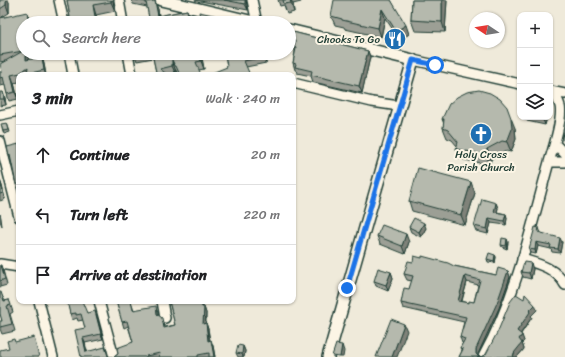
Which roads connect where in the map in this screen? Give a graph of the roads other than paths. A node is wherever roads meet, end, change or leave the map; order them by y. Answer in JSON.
{"nodes":[{"id":1,"x":59,"y":0,"type":"edge"},
{"id":2,"x":119,"y":0,"type":"edge"},
{"id":3,"x":161,"y":0,"type":"edge"},
{"id":4,"x":252,"y":0,"type":"edge"},
{"id":5,"x":181,"y":2,"type":"edge"},
{"id":6,"x":62,"y":16,"type":"edge"},
{"id":7,"x":122,"y":16,"type":"edge"},
{"id":8,"x":232,"y":16,"type":"edge"},
{"id":9,"x":255,"y":16,"type":"edge"},
{"id":10,"x":296,"y":32,"type":"edge"},
{"id":11,"x":70,"y":60,"type":"edge"},
{"id":12,"x":129,"y":60,"type":"edge"},
{"id":13,"x":413,"y":60,"type":"junction"},
{"id":14,"x":72,"y":72,"type":"edge"},
{"id":15,"x":131,"y":72,"type":"edge"},
{"id":16,"x":517,"y":83,"type":"edge"},
{"id":17,"x":296,"y":84,"type":"edge"},
{"id":18,"x":553,"y":91,"type":"edge"},
{"id":19,"x":553,"y":93,"type":"edge"},
{"id":20,"x":565,"y":94,"type":"edge"},
{"id":21,"x":399,"y":106,"type":"junction"},
{"id":22,"x":16,"y":112,"type":"edge"},
{"id":23,"x":0,"y":115,"type":"edge"},
{"id":24,"x":0,"y":141,"type":"edge"},
{"id":25,"x":555,"y":144,"type":"junction"},
{"id":26,"x":565,"y":154,"type":"edge"},
{"id":27,"x":549,"y":162,"type":"junction"},
{"id":28,"x":565,"y":162,"type":"edge"},
{"id":29,"x":16,"y":205,"type":"edge"},
{"id":30,"x":522,"y":259,"type":"junction"},
{"id":31,"x":0,"y":264,"type":"edge"},
{"id":32,"x":16,"y":267,"type":"edge"},
{"id":33,"x":565,"y":285,"type":"edge"},
{"id":34,"x":41,"y":304,"type":"edge"},
{"id":35,"x":100,"y":304,"type":"edge"},
{"id":36,"x":163,"y":304,"type":"edge"},
{"id":37,"x":165,"y":318,"type":"dead end"},
{"id":38,"x":53,"y":357,"type":"edge"},
{"id":39,"x":114,"y":357,"type":"edge"},
{"id":40,"x":328,"y":357,"type":"edge"},
{"id":41,"x":483,"y":357,"type":"edge"}],
"edges":[{"from":1,"to":6,"type":"street"},
{"from":2,"to":7,"type":"street"},
{"from":3,"to":5,"type":"street"},
{"from":4,"to":9,"type":"street"},
{"from":5,"to":8,"type":"street"},
{"from":10,"to":13,"type":"street"},
{"from":11,"to":14,"type":"street"},
{"from":12,"to":15,"type":"street"},
{"from":13,"to":16,"type":"street"},
{"from":13,"to":21,"type":"street"},
{"from":17,"to":21,"type":"street"},
{"from":18,"to":20,"type":"street"},
{"from":19,"to":25,"type":"street"},
{"from":21,"to":40,"type":"street"},
{"from":22,"to":23,"type":"street"},
{"from":24,"to":29,"type":"street"},
{"from":25,"to":26,"type":"street"},
{"from":25,"to":27,"type":"street"},
{"from":27,"to":28,"type":"street"},
{"from":27,"to":30,"type":"street"},
{"from":30,"to":33,"type":"street"},
{"from":30,"to":41,"type":"street"},
{"from":31,"to":32,"type":"street"},
{"from":34,"to":38,"type":"street"},
{"from":35,"to":39,"type":"street"},
{"from":36,"to":37,"type":"street"}]}
